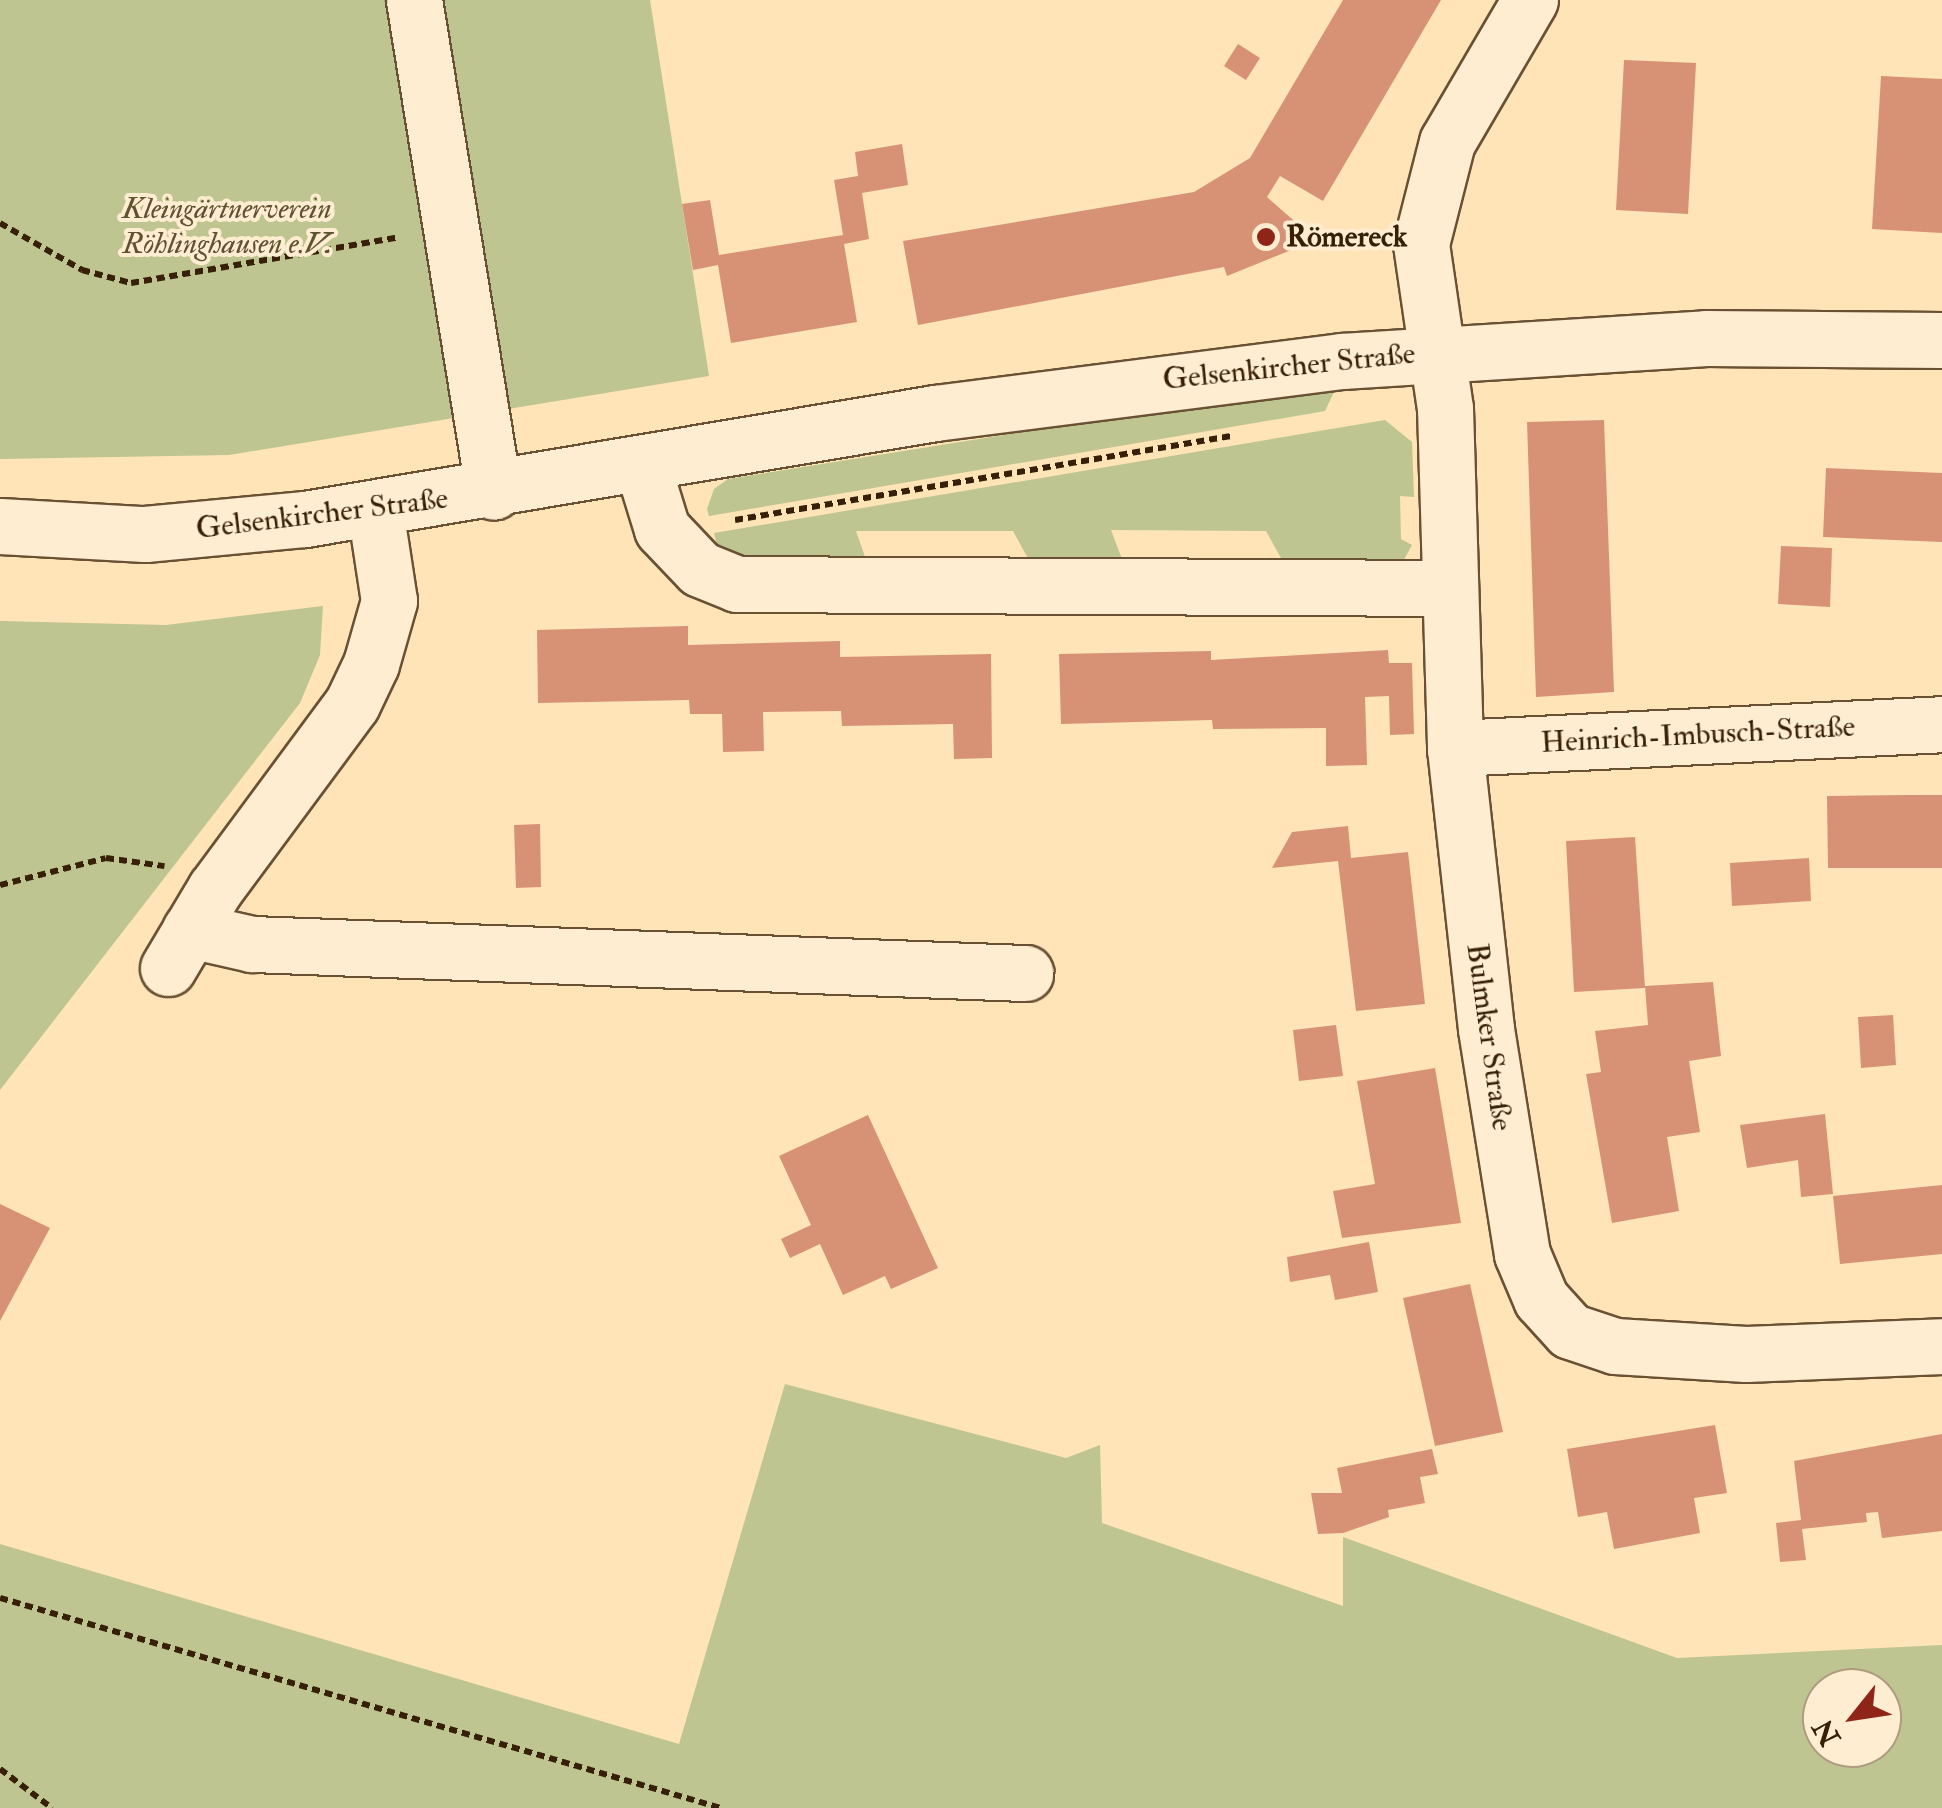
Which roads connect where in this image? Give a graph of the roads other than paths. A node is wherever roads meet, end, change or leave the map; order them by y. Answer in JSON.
{"nodes":[{"id":1,"x":414,"y":0,"type":"edge"},
{"id":2,"x":1530,"y":0,"type":"edge"},
{"id":3,"x":1942,"y":340,"type":"edge"},
{"id":4,"x":1439,"y":353,"type":"junction"},
{"id":5,"x":642,"y":464,"type":"junction"},
{"id":6,"x":494,"y":492,"type":"junction"},
{"id":7,"x":375,"y":510,"type":"junction"},
{"id":8,"x":0,"y":526,"type":"edge"},
{"id":9,"x":1448,"y":588,"type":"junction"},
{"id":10,"x":1942,"y":724,"type":"edge"},
{"id":11,"x":1455,"y":748,"type":"junction"},
{"id":12,"x":1025,"y":973,"type":"dead end"},
{"id":13,"x":1942,"y":1346,"type":"edge"}],
"edges":[{"from":1,"to":6,"type":"street"},
{"from":2,"to":4,"type":"street","name":"Bulmker Straße"},
{"from":3,"to":4,"type":"street","name":"Gelsenkircher Straße"},
{"from":4,"to":5,"type":"street","name":"Gelsenkircher Straße"},
{"from":4,"to":9,"type":"street","name":"Bulmker Straße"},
{"from":5,"to":6,"type":"street","name":"Gelsenkircher Straße"},
{"from":5,"to":9,"type":"street"},
{"from":6,"to":7,"type":"street","name":"Gelsenkircher Straße"},
{"from":7,"to":8,"type":"street","name":"Gelsenkircher Straße"},
{"from":7,"to":12,"type":"street"},
{"from":9,"to":11,"type":"street","name":"Bulmker Straße"},
{"from":10,"to":11,"type":"street","name":"Heinrich-Imbusch-Straße"},
{"from":11,"to":13,"type":"street","name":"Bulmker Straße"}]}
